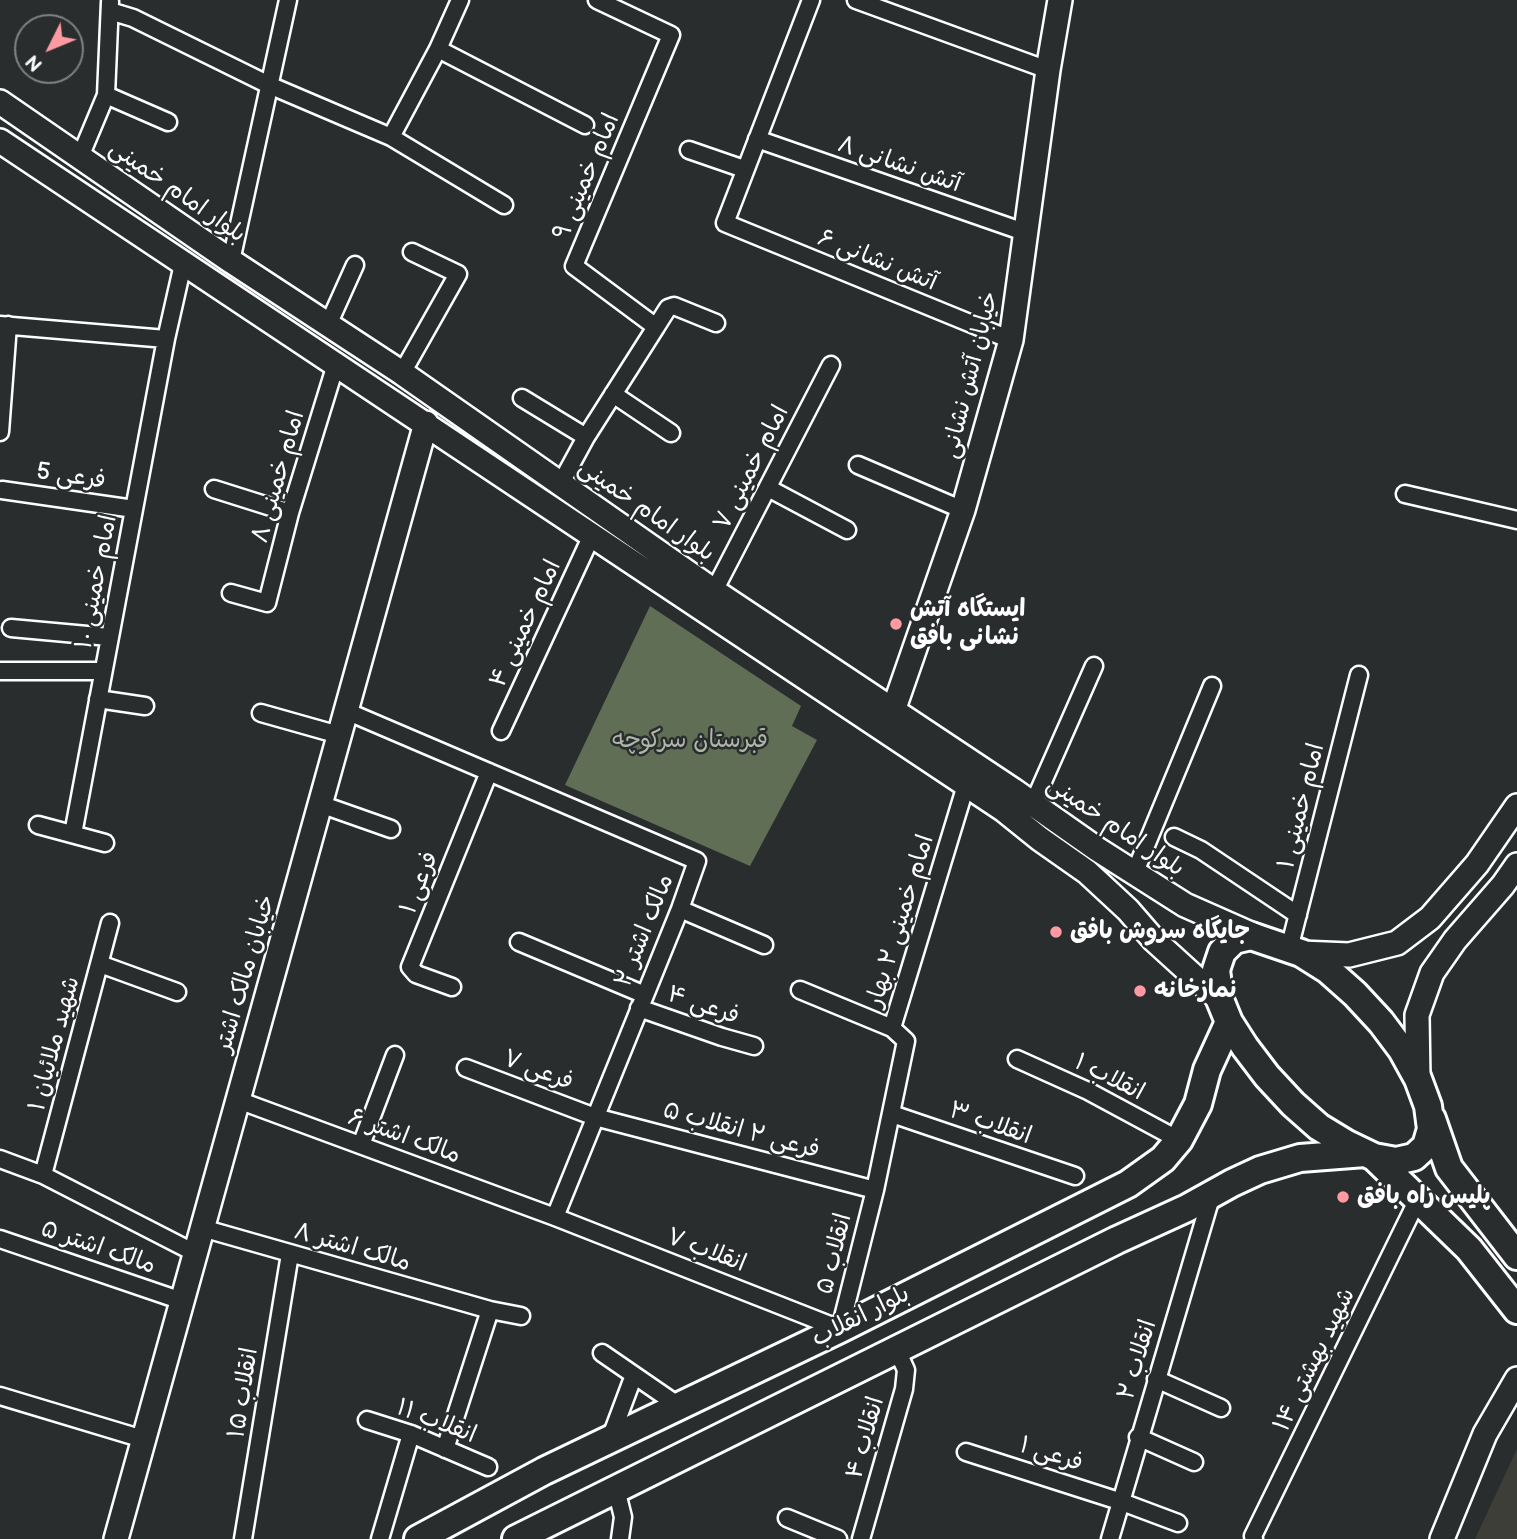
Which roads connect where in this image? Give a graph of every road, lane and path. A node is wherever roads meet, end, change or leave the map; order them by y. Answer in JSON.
{"nodes":[{"id":1,"x":288,"y":0,"type":"edge"},
{"id":2,"x":460,"y":0,"type":"edge"},
{"id":3,"x":597,"y":0,"type":"edge"},
{"id":4,"x":811,"y":0,"type":"edge"},
{"id":5,"x":856,"y":0,"type":"edge"},
{"id":6,"x":1060,"y":0,"type":"edge"},
{"id":7,"x":110,"y":5,"type":"edge"},
{"id":8,"x":620,"y":5,"type":"edge"},
{"id":9,"x":438,"y":49,"type":"junction"},
{"id":10,"x":1048,"y":70,"type":"junction"},
{"id":11,"x":269,"y":85,"type":"junction"},
{"id":12,"x":106,"y":95,"type":"junction"},
{"id":13,"x":0,"y":102,"type":"edge"},
{"id":14,"x":168,"y":122,"type":"dead end"},
{"id":15,"x":585,"y":125,"type":"dead end"},
{"id":16,"x":391,"y":137,"type":"junction"},
{"id":17,"x":757,"y":139,"type":"junction"},
{"id":18,"x":0,"y":141,"type":"edge"},
{"id":19,"x":689,"y":150,"type":"dead end"},
{"id":20,"x":80,"y":157,"type":"junction"},
{"id":21,"x":744,"y":169,"type":"junction"},
{"id":22,"x":504,"y":205,"type":"dead end"},
{"id":23,"x":1027,"y":233,"type":"junction"},
{"id":24,"x":411,"y":252,"type":"dead end"},
{"id":25,"x":231,"y":261,"type":"junction"},
{"id":26,"x":183,"y":264,"type":"junction"},
{"id":27,"x":355,"y":265,"type":"dead end"},
{"id":28,"x":716,"y":323,"type":"dead end"},
{"id":29,"x":4,"y":325,"type":"edge"},
{"id":30,"x":328,"y":325,"type":"junction"},
{"id":31,"x":656,"y":327,"type":"junction"},
{"id":32,"x":166,"y":339,"type":"junction"},
{"id":33,"x":1011,"y":340,"type":"junction"},
{"id":34,"x":336,"y":364,"type":"junction"},
{"id":35,"x":831,"y":365,"type":"dead end"},
{"id":36,"x":402,"y":373,"type":"junction"},
{"id":37,"x":613,"y":394,"type":"junction"},
{"id":38,"x":522,"y":398,"type":"dead end"},
{"id":39,"x":426,"y":423,"type":"junction"},
{"id":40,"x":0,"y":432,"type":"edge"},
{"id":41,"x":671,"y":433,"type":"dead end"},
{"id":42,"x":586,"y":437,"type":"junction"},
{"id":43,"x":858,"y":466,"type":"dead end"},
{"id":44,"x":561,"y":483,"type":"junction"},
{"id":45,"x":768,"y":488,"type":"junction"},
{"id":46,"x":214,"y":489,"type":"dead end"},
{"id":47,"x":2,"y":490,"type":"dead end"},
{"id":48,"x":1405,"y":494,"type":"dead end"},
{"id":49,"x":134,"y":509,"type":"junction"},
{"id":50,"x":963,"y":510,"type":"junction"},
{"id":51,"x":290,"y":513,"type":"junction"},
{"id":52,"x":1517,"y":520,"type":"edge"},
{"id":53,"x":847,"y":530,"type":"dead end"},
{"id":54,"x":592,"y":536,"type":"junction"},
{"id":55,"x":714,"y":591,"type":"junction"},
{"id":56,"x":231,"y":593,"type":"dead end"},
{"id":57,"x":745,"y":625,"type":"junction"},
{"id":58,"x":10,"y":628,"type":"dead end"},
{"id":59,"x":109,"y":637,"type":"junction"},
{"id":60,"x":796,"y":659,"type":"junction"},
{"id":61,"x":1094,"y":666,"type":"dead end"},
{"id":62,"x":0,"y":671,"type":"edge"},
{"id":63,"x":103,"y":671,"type":"junction"},
{"id":64,"x":1359,"y":675,"type":"dead end"},
{"id":65,"x":1212,"y":686,"type":"dead end"},
{"id":66,"x":98,"y":699,"type":"junction"},
{"id":67,"x":145,"y":706,"type":"dead end"},
{"id":68,"x":346,"y":711,"type":"junction"},
{"id":69,"x":893,"y":711,"type":"junction"},
{"id":70,"x":261,"y":713,"type":"dead end"},
{"id":71,"x":501,"y":731,"type":"dead end"},
{"id":72,"x":340,"y":735,"type":"junction"},
{"id":73,"x":489,"y":772,"type":"junction"},
{"id":74,"x":966,"y":785,"type":"junction"},
{"id":75,"x":320,"y":804,"type":"junction"},
{"id":76,"x":1034,"y":804,"type":"junction"},
{"id":77,"x":1517,"y":806,"type":"edge"},
{"id":78,"x":38,"y":825,"type":"dead end"},
{"id":79,"x":391,"y":829,"type":"dead end"},
{"id":80,"x":73,"y":834,"type":"junction"},
{"id":81,"x":1174,"y":837,"type":"dead end"},
{"id":82,"x":105,"y":843,"type":"dead end"},
{"id":83,"x":1517,"y":864,"type":"edge"},
{"id":84,"x":1135,"y":872,"type":"junction"},
{"id":85,"x":680,"y":909,"type":"junction"},
{"id":86,"x":1437,"y":910,"type":"junction"},
{"id":87,"x":1298,"y":915,"type":"junction"},
{"id":88,"x":110,"y":923,"type":"dead end"},
{"id":89,"x":1462,"y":931,"type":"junction"},
{"id":90,"x":519,"y":942,"type":"dead end"},
{"id":91,"x":764,"y":945,"type":"dead end"},
{"id":92,"x":1287,"y":948,"type":"junction"},
{"id":93,"x":100,"y":964,"type":"junction"},
{"id":94,"x":452,"y":987,"type":"dead end"},
{"id":95,"x":800,"y":990,"type":"dead end"},
{"id":96,"x":177,"y":992,"type":"dead end"},
{"id":97,"x":642,"y":1001,"type":"junction"},
{"id":98,"x":1224,"y":1011,"type":"junction"},
{"id":99,"x":892,"y":1028,"type":"junction"},
{"id":100,"x":754,"y":1046,"type":"dead end"},
{"id":101,"x":395,"y":1055,"type":"dead end"},
{"id":102,"x":1017,"y":1059,"type":"dead end"},
{"id":103,"x":466,"y":1068,"type":"dead end"},
{"id":104,"x":1418,"y":1079,"type":"junction"},
{"id":105,"x":238,"y":1100,"type":"junction"},
{"id":106,"x":1428,"y":1106,"type":"junction"},
{"id":107,"x":892,"y":1114,"type":"junction"},
{"id":108,"x":595,"y":1117,"type":"junction"},
{"id":109,"x":1179,"y":1140,"type":"junction"},
{"id":110,"x":361,"y":1145,"type":"junction"},
{"id":111,"x":1370,"y":1155,"type":"junction"},
{"id":112,"x":0,"y":1158,"type":"edge"},
{"id":113,"x":43,"y":1175,"type":"junction"},
{"id":114,"x":1075,"y":1176,"type":"dead end"},
{"id":115,"x":875,"y":1190,"type":"junction"},
{"id":116,"x":1212,"y":1194,"type":"junction"},
{"id":117,"x":1417,"y":1201,"type":"junction"},
{"id":118,"x":555,"y":1217,"type":"junction"},
{"id":119,"x":202,"y":1227,"type":"junction"},
{"id":120,"x":0,"y":1239,"type":"edge"},
{"id":121,"x":195,"y":1253,"type":"junction"},
{"id":122,"x":290,"y":1254,"type":"junction"},
{"id":123,"x":986,"y":1255,"type":"junction"},
{"id":124,"x":1517,"y":1256,"type":"edge"},
{"id":125,"x":934,"y":1280,"type":"junction"},
{"id":126,"x":1010,"y":1294,"type":"junction"},
{"id":127,"x":182,"y":1301,"type":"junction"},
{"id":128,"x":490,"y":1310,"type":"junction"},
{"id":129,"x":1517,"y":1310,"type":"edge"},
{"id":130,"x":521,"y":1315,"type":"dead end"},
{"id":131,"x":955,"y":1320,"type":"junction"},
{"id":132,"x":840,"y":1329,"type":"junction"},
{"id":133,"x":897,"y":1350,"type":"junction"},
{"id":134,"x":603,"y":1353,"type":"dead end"},
{"id":135,"x":634,"y":1375,"type":"junction"},
{"id":136,"x":1156,"y":1379,"type":"junction"},
{"id":137,"x":1517,"y":1379,"type":"edge"},
{"id":138,"x":0,"y":1396,"type":"edge"},
{"id":139,"x":679,"y":1406,"type":"junction"},
{"id":140,"x":1221,"y":1408,"type":"dead end"},
{"id":141,"x":367,"y":1420,"type":"dead end"},
{"id":142,"x":411,"y":1434,"type":"junction"},
{"id":143,"x":1138,"y":1437,"type":"junction"},
{"id":144,"x":143,"y":1439,"type":"junction"},
{"id":145,"x":610,"y":1439,"type":"junction"},
{"id":146,"x":444,"y":1449,"type":"junction"},
{"id":147,"x":966,"y":1452,"type":"dead end"},
{"id":148,"x":1194,"y":1462,"type":"dead end"},
{"id":149,"x":488,"y":1467,"type":"dead end"},
{"id":150,"x":616,"y":1489,"type":"junction"},
{"id":151,"x":1122,"y":1502,"type":"junction"},
{"id":152,"x":787,"y":1518,"type":"dead end"},
{"id":153,"x":1178,"y":1523,"type":"dead end"},
{"id":154,"x":116,"y":1539,"type":"edge"},
{"id":155,"x":243,"y":1539,"type":"edge"},
{"id":156,"x":380,"y":1539,"type":"edge"},
{"id":157,"x":418,"y":1539,"type":"edge"},
{"id":158,"x":516,"y":1539,"type":"edge"},
{"id":159,"x":620,"y":1539,"type":"edge"},
{"id":160,"x":838,"y":1539,"type":"edge"},
{"id":161,"x":861,"y":1539,"type":"edge"},
{"id":162,"x":1110,"y":1539,"type":"edge"},
{"id":163,"x":1254,"y":1539,"type":"edge"},
{"id":164,"x":1442,"y":1539,"type":"edge"}],
"edges":[{"from":1,"to":11,"type":"street"},
{"from":2,"to":9,"type":"street"},
{"from":3,"to":8,"type":"street","name":"امام خمینی ۹"},
{"from":4,"to":17,"type":"street"},
{"from":5,"to":10,"type":"street"},
{"from":6,"to":10,"type":"main road","name":"خیابان آتش نشانی"},
{"from":7,"to":11,"type":"street"},
{"from":7,"to":12,"type":"street"},
{"from":8,"to":31,"type":"street","name":"امام خمینی ۹"},
{"from":9,"to":15,"type":"street"},
{"from":9,"to":16,"type":"street"},
{"from":10,"to":23,"type":"main road","name":"خیابان آتش نشانی"},
{"from":11,"to":16,"type":"street"},
{"from":11,"to":25,"type":"street"},
{"from":12,"to":14,"type":"street"},
{"from":12,"to":20,"type":"street"},
{"from":13,"to":20,"type":"main road","name":"بلوار امام خمینی"},
{"from":16,"to":22,"type":"street"},
{"from":17,"to":21,"type":"street"},
{"from":17,"to":23,"type":"street","name":"آتش نشانی ۸"},
{"from":18,"to":26,"type":"main road","name":"بلوار امام خمینی"},
{"from":19,"to":21,"type":"street"},
{"from":20,"to":25,"type":"main road","name":"بلوار امام خمینی"},
{"from":21,"to":33,"type":"street","name":"آتش نشانی ۶"},
{"from":23,"to":33,"type":"main road","name":"خیابان آتش نشانی"},
{"from":24,"to":36,"type":"street"},
{"from":25,"to":30,"type":"main road","name":"بلوار امام خمینی"},
{"from":26,"to":32,"type":"street","name":"امام خمینی ۱۰"},
{"from":26,"to":34,"type":"main road","name":"بلوار امام خمینی"},
{"from":27,"to":30,"type":"street"},
{"from":28,"to":31,"type":"street"},
{"from":29,"to":32,"type":"street"},
{"from":29,"to":40,"type":"street"},
{"from":30,"to":36,"type":"main road","name":"بلوار امام خمینی"},
{"from":31,"to":37,"type":"street"},
{"from":32,"to":49,"type":"street","name":"امام خمینی ۱۰"},
{"from":33,"to":50,"type":"main road","name":"خیابان آتش نشانی"},
{"from":34,"to":39,"type":"main road","name":"بلوار امام خمینی"},
{"from":34,"to":51,"type":"street","name":"امام خمینی ۸"},
{"from":35,"to":45,"type":"street","name":"امام خمینی ۷"},
{"from":36,"to":44,"type":"main road","name":"بلوار امام خمینی"},
{"from":37,"to":41,"type":"street"},
{"from":37,"to":42,"type":"street"},
{"from":38,"to":42,"type":"street"},
{"from":39,"to":54,"type":"main road","name":"بلوار امام خمینی"},
{"from":39,"to":68,"type":"main road","name":"خیابان مالک اشتر"},
{"from":42,"to":44,"type":"street"},
{"from":43,"to":50,"type":"street"},
{"from":44,"to":55,"type":"main road","name":"بلوار امام خمینی"},
{"from":45,"to":53,"type":"street"},
{"from":45,"to":55,"type":"street","name":"امام خمینی ۷"},
{"from":46,"to":51,"type":"street"},
{"from":47,"to":49,"type":"street","name":"فرعی 5"},
{"from":48,"to":52,"type":"street"},
{"from":49,"to":59,"type":"street","name":"امام خمینی ۱۰"},
{"from":50,"to":69,"type":"main road","name":"خیابان آتش نشانی"},
{"from":51,"to":56,"type":"street","name":"امام خمینی ۸"},
{"from":54,"to":57,"type":"main road","name":"بلوار امام خمینی"},
{"from":54,"to":71,"type":"street","name":"امام خمینی ۴"},
{"from":55,"to":57,"type":"main road","name":"بلوار امام خمینی"},
{"from":57,"to":60,"type":"main road","name":"بلوار امام خمینی"},
{"from":58,"to":59,"type":"street"},
{"from":59,"to":63,"type":"street","name":"امام خمینی ۱۰"},
{"from":60,"to":69,"type":"main road","name":"بلوار امام خمینی"},
{"from":60,"to":74,"type":"main road","name":"بلوار امام خمینی"},
{"from":61,"to":76,"type":"street"},
{"from":62,"to":63,"type":"street"},
{"from":63,"to":66,"type":"street","name":"امام خمینی ۱۰"},
{"from":64,"to":87,"type":"street","name":"امام خمینی ۱"},
{"from":65,"to":84,"type":"street"},
{"from":66,"to":67,"type":"street"},
{"from":66,"to":80,"type":"street","name":"امام خمینی ۱۰"},
{"from":68,"to":72,"type":"main road","name":"خیابان مالک اشتر"},
{"from":68,"to":73,"type":"street","name":"مالک اشتر ۲"},
{"from":69,"to":76,"type":"main road","name":"بلوار امام خمینی"},
{"from":70,"to":72,"type":"street"},
{"from":72,"to":75,"type":"main road","name":"خیابان مالک اشتر"},
{"from":73,"to":85,"type":"street","name":"مالک اشتر ۲"},
{"from":73,"to":94,"type":"street","name":"فرعی ۱"},
{"from":74,"to":98,"type":"main road","name":"بلوار امام خمینی"},
{"from":74,"to":99,"type":"street","name":"امام خمینی ۲ بهار"},
{"from":75,"to":79,"type":"street"},
{"from":75,"to":105,"type":"main road","name":"خیابان مالک اشتر"},
{"from":76,"to":84,"type":"main road","name":"بلوار امام خمینی"},
{"from":77,"to":86,"type":"main road"},
{"from":78,"to":80,"type":"street"},
{"from":80,"to":82,"type":"street"},
{"from":81,"to":87,"type":"street"},
{"from":83,"to":89,"type":"main road"},
{"from":84,"to":92,"type":"main road","name":"بلوار امام خمینی"},
{"from":85,"to":91,"type":"street"},
{"from":85,"to":97,"type":"street","name":"مالک اشتر ۲"},
{"from":86,"to":89,"type":"main road"},
{"from":86,"to":92,"type":"main road"},
{"from":87,"to":92,"type":"street","name":"امام خمینی ۱"},
{"from":88,"to":93,"type":"street","name":"شهید ملائیان ۱"},
{"from":89,"to":104,"type":"main road"},
{"from":90,"to":97,"type":"street","name":"فرعی ۴"},
{"from":92,"to":98,"type":"main road"},
{"from":92,"to":104,"type":"main road"},
{"from":93,"to":96,"type":"street"},
{"from":93,"to":113,"type":"street","name":"شهید ملائیان ۱"},
{"from":95,"to":99,"type":"street"},
{"from":97,"to":100,"type":"street","name":"فرعی ۴"},
{"from":97,"to":108,"type":"street","name":"مالک اشتر ۲"},
{"from":98,"to":109,"type":"main road","name":"بلوار انقلاب"},
{"from":98,"to":111,"type":"main road"},
{"from":99,"to":107,"type":"street","name":"امام خمینی ۲ بهار"},
{"from":101,"to":110,"type":"street"},
{"from":102,"to":109,"type":"street","name":"انقلاب ۱"},
{"from":103,"to":108,"type":"street","name":"فرعی ۷"},
{"from":104,"to":106,"type":"main road"},
{"from":105,"to":110,"type":"street","name":"مالک اشتر ۶"},
{"from":105,"to":119,"type":"main road","name":"خیابان مالک اشتر"},
{"from":106,"to":111,"type":"main road","name":"بلوار انقلاب"},
{"from":106,"to":124,"type":"main road"},
{"from":107,"to":114,"type":"street","name":"انقلاب ۳"},
{"from":107,"to":115,"type":"street","name":"امام خمینی ۲ بهار"},
{"from":108,"to":115,"type":"street","name":"فرعی ۲ انقلاب ۵"},
{"from":108,"to":118,"type":"street","name":"مالک اشتر ۲"},
{"from":109,"to":123,"type":"main road","name":"بلوار انقلاب"},
{"from":110,"to":118,"type":"street","name":"مالک اشتر ۶"},
{"from":111,"to":116,"type":"main road","name":"بلوار انقلاب"},
{"from":111,"to":117,"type":"main road"},
{"from":112,"to":113,"type":"street"},
{"from":113,"to":121,"type":"street"},
{"from":115,"to":132,"type":"street","name":"انقلاب ۵"},
{"from":116,"to":126,"type":"main road","name":"بلوار انقلاب"},
{"from":116,"to":136,"type":"street","name":"انقلاب ۲"},
{"from":117,"to":129,"type":"main road"},
{"from":117,"to":163,"type":"street","name":"شهید بهشتی ۱۴"},
{"from":118,"to":132,"type":"street","name":"انقلاب ۷"},
{"from":119,"to":121,"type":"main road","name":"خیابان مالک اشتر"},
{"from":119,"to":122,"type":"street","name":"مالک اشتر ۸"},
{"from":120,"to":127,"type":"street","name":"مالک اشتر ۵"},
{"from":121,"to":127,"type":"main road","name":"خیابان مالک اشتر"},
{"from":122,"to":128,"type":"street","name":"مالک اشتر ۸"},
{"from":122,"to":155,"type":"street","name":"انقلاب ۱۵"},
{"from":123,"to":125,"type":"main road","name":"بلوار انقلاب"},
{"from":123,"to":126,"type":"main road"},
{"from":125,"to":131,"type":"main road"},
{"from":125,"to":132,"type":"main road","name":"بلوار انقلاب"},
{"from":126,"to":131,"type":"main road","name":"بلوار انقلاب"},
{"from":127,"to":144,"type":"main road","name":"خیابان مالک اشتر"},
{"from":128,"to":130,"type":"street","name":"مالک اشتر ۸"},
{"from":128,"to":146,"type":"street"},
{"from":131,"to":133,"type":"main road","name":"بلوار انقلاب"},
{"from":132,"to":139,"type":"main road","name":"بلوار انقلاب"},
{"from":133,"to":150,"type":"main road","name":"بلوار انقلاب"},
{"from":133,"to":161,"type":"street","name":"انقلاب ۴"},
{"from":134,"to":135,"type":"street"},
{"from":135,"to":139,"type":"street"},
{"from":135,"to":145,"type":"street"},
{"from":136,"to":140,"type":"street"},
{"from":136,"to":143,"type":"street","name":"انقلاب ۲"},
{"from":137,"to":164,"type":"main road"},
{"from":138,"to":144,"type":"street"},
{"from":139,"to":145,"type":"main road","name":"بلوار انقلاب"},
{"from":141,"to":142,"type":"street","name":"انقلاب ۱۱"},
{"from":142,"to":146,"type":"street","name":"انقلاب ۱۱"},
{"from":142,"to":156,"type":"street"},
{"from":143,"to":148,"type":"street"},
{"from":143,"to":151,"type":"street","name":"انقلاب ۲"},
{"from":144,"to":154,"type":"main road","name":"خیابان مالک اشتر"},
{"from":145,"to":157,"type":"main road","name":"بلوار انقلاب"},
{"from":146,"to":149,"type":"street","name":"انقلاب ۱۱"},
{"from":147,"to":151,"type":"street","name":"فرعی ۱"},
{"from":150,"to":158,"type":"main road","name":"بلوار انقلاب"},
{"from":150,"to":159,"type":"street"},
{"from":151,"to":153,"type":"street","name":"فرعی ۱"},
{"from":151,"to":162,"type":"street","name":"انقلاب ۲"},
{"from":152,"to":160,"type":"street"}]}
